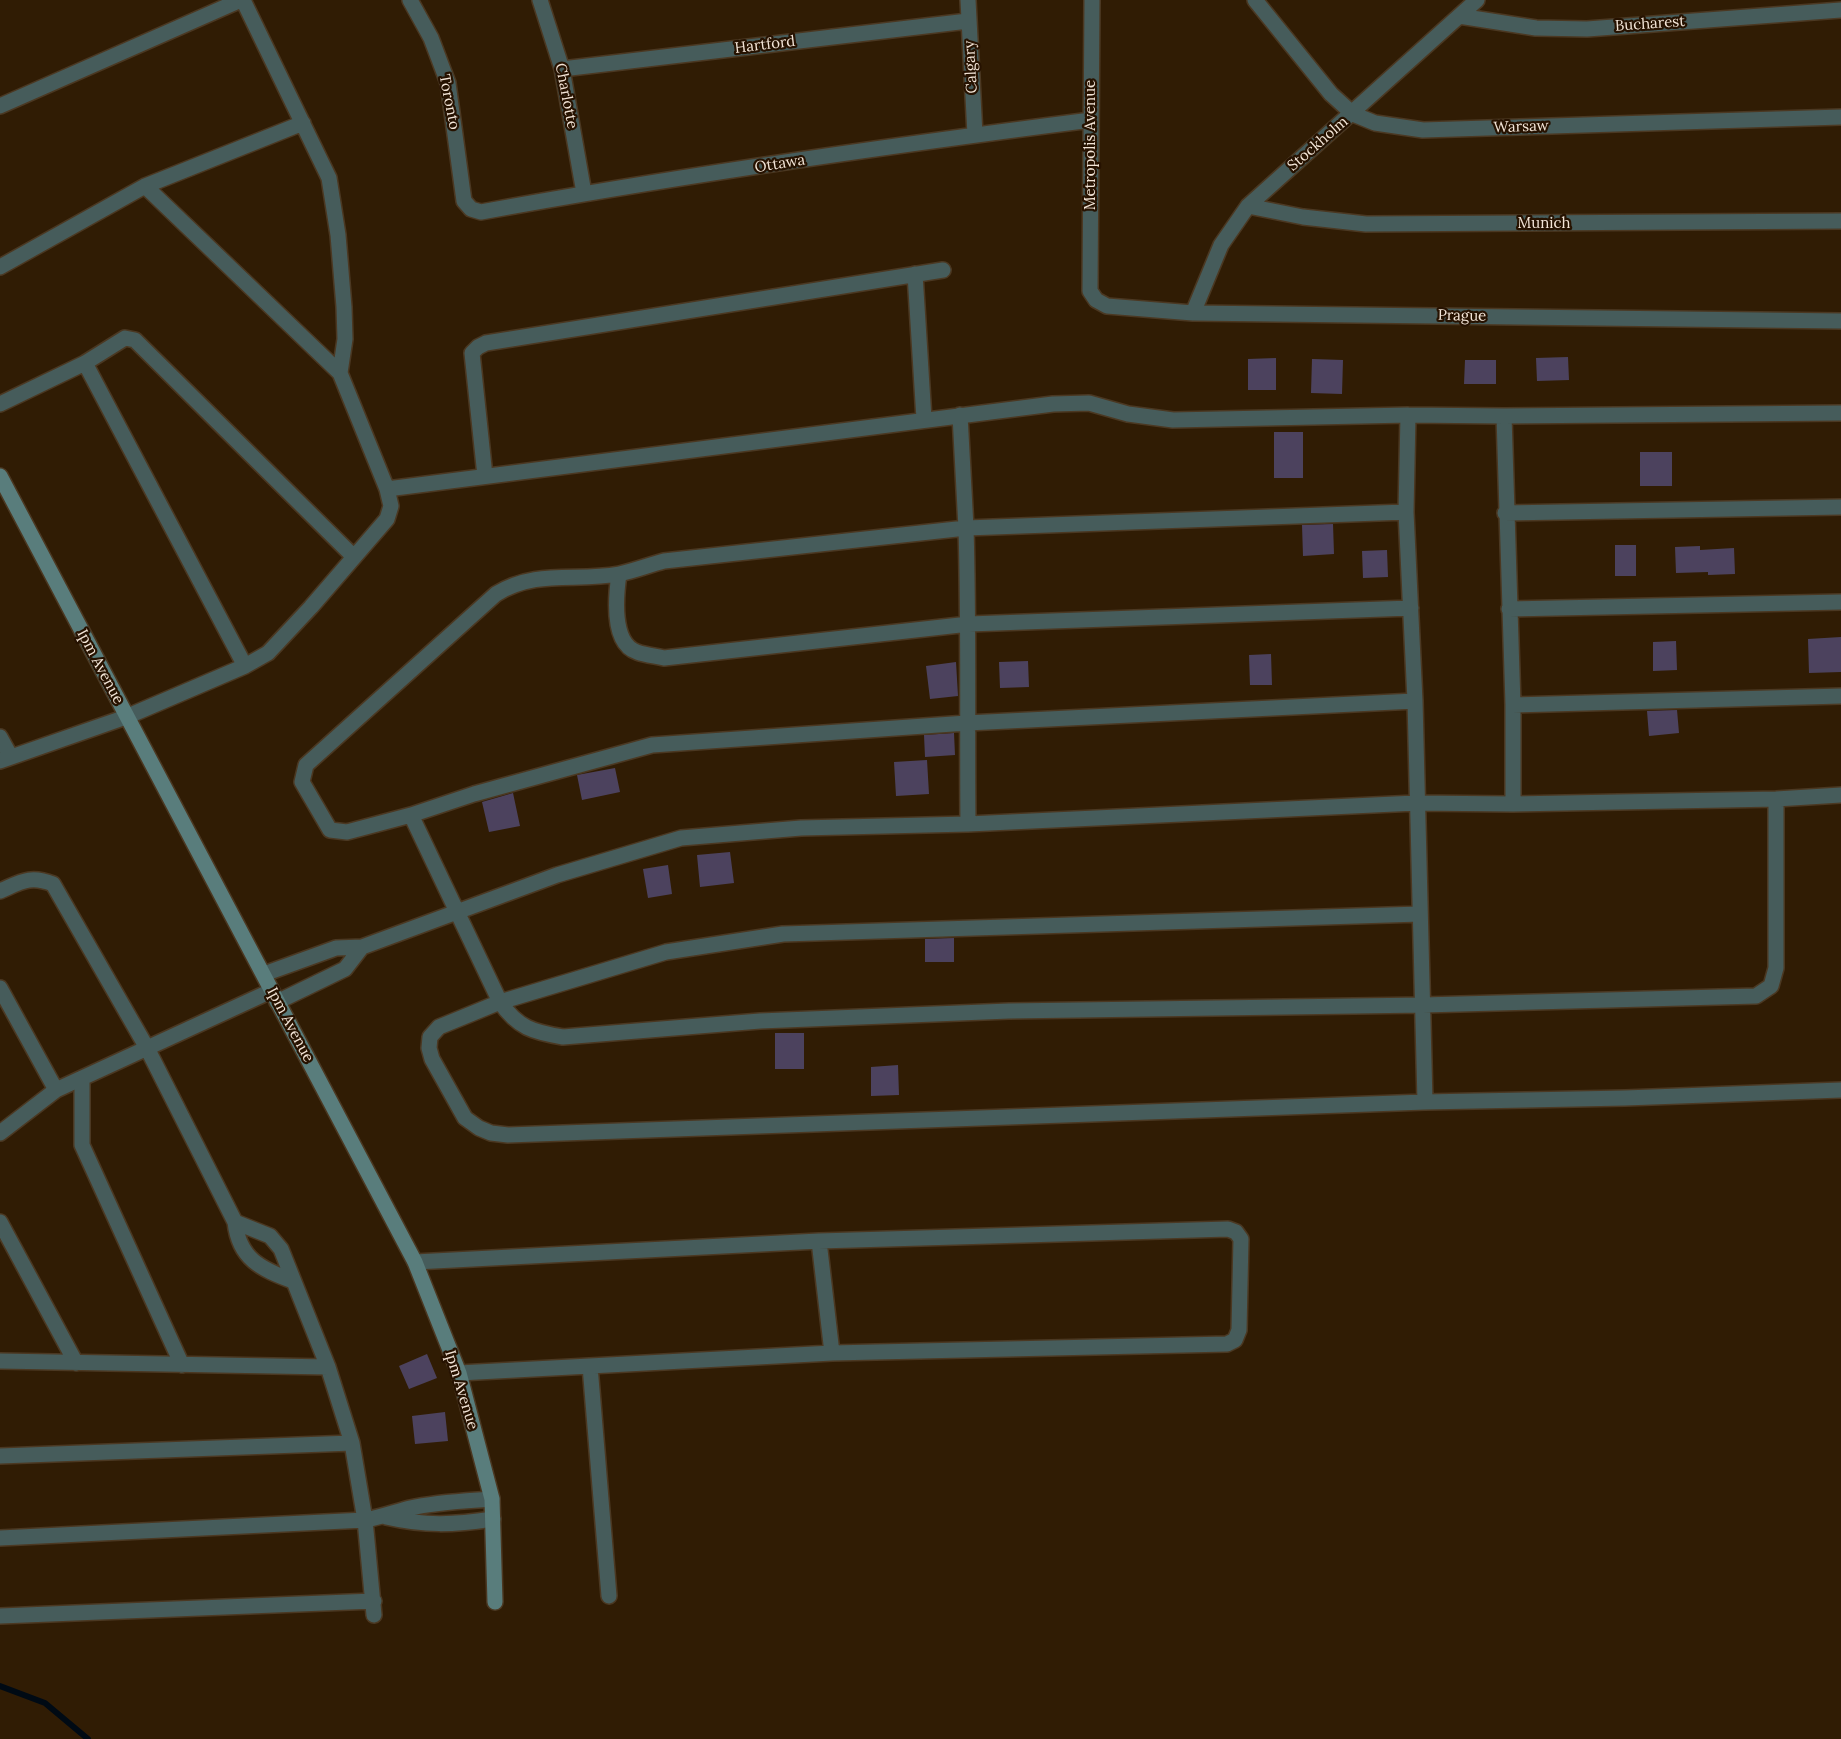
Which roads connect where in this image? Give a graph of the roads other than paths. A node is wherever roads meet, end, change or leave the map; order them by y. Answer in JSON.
{"nodes":[{"id":1,"x":242,"y":0,"type":"edge"},
{"id":2,"x":410,"y":0,"type":"edge"},
{"id":3,"x":540,"y":0,"type":"edge"},
{"id":4,"x":968,"y":0,"type":"edge"},
{"id":5,"x":1092,"y":0,"type":"edge"},
{"id":6,"x":1255,"y":0,"type":"edge"},
{"id":7,"x":1477,"y":0,"type":"edge"},
{"id":8,"x":1841,"y":10,"type":"edge"},
{"id":9,"x":1459,"y":16,"type":"junction"},
{"id":10,"x":968,"y":20,"type":"junction"},
{"id":11,"x":562,"y":70,"type":"junction"},
{"id":12,"x":0,"y":106,"type":"edge"},
{"id":13,"x":1353,"y":114,"type":"junction"},
{"id":14,"x":1841,"y":117,"type":"edge"},
{"id":15,"x":1091,"y":120,"type":"junction"},
{"id":16,"x":303,"y":123,"type":"junction"},
{"id":17,"x":974,"y":135,"type":"junction"},
{"id":18,"x":145,"y":186,"type":"junction"},
{"id":19,"x":584,"y":193,"type":"junction"},
{"id":20,"x":1248,"y":206,"type":"junction"},
{"id":21,"x":471,"y":209,"type":"joint"},
{"id":22,"x":1841,"y":221,"type":"edge"},
{"id":23,"x":0,"y":267,"type":"edge"},
{"id":24,"x":944,"y":270,"type":"dead end"},
{"id":25,"x":915,"y":274,"type":"junction"},
{"id":26,"x":1090,"y":291,"type":"joint"},
{"id":27,"x":1193,"y":313,"type":"junction"},
{"id":28,"x":1841,"y":322,"type":"edge"},
{"id":29,"x":84,"y":363,"type":"junction"},
{"id":30,"x":340,"y":373,"type":"junction"},
{"id":31,"x":0,"y":404,"type":"edge"},
{"id":32,"x":1841,"y":413,"type":"edge"},
{"id":33,"x":960,"y":415,"type":"junction"},
{"id":34,"x":1408,"y":415,"type":"junction"},
{"id":35,"x":1504,"y":416,"type":"junction"},
{"id":36,"x":924,"y":419,"type":"junction"},
{"id":37,"x":0,"y":476,"type":"edge"},
{"id":38,"x":485,"y":476,"type":"junction"},
{"id":39,"x":387,"y":489,"type":"junction"},
{"id":40,"x":1841,"y":507,"type":"edge"},
{"id":41,"x":1406,"y":512,"type":"junction"},
{"id":42,"x":1505,"y":513,"type":"junction"},
{"id":43,"x":966,"y":528,"type":"junction"},
{"id":44,"x":354,"y":557,"type":"junction"},
{"id":45,"x":619,"y":574,"type":"junction"},
{"id":46,"x":1841,"y":602,"type":"edge"},
{"id":47,"x":1411,"y":608,"type":"junction"},
{"id":48,"x":1508,"y":609,"type":"junction"},
{"id":49,"x":969,"y":624,"type":"junction"},
{"id":50,"x":245,"y":666,"type":"junction"},
{"id":51,"x":1841,"y":696,"type":"edge"},
{"id":52,"x":1415,"y":701,"type":"junction"},
{"id":53,"x":1513,"y":705,"type":"junction"},
{"id":54,"x":126,"y":717,"type":"junction"},
{"id":55,"x":967,"y":723,"type":"junction"},
{"id":56,"x":0,"y":737,"type":"edge"},
{"id":57,"x":5,"y":759,"type":"edge"},
{"id":58,"x":1841,"y":795,"type":"edge"},
{"id":59,"x":1776,"y":799,"type":"junction"},
{"id":60,"x":1416,"y":803,"type":"junction"},
{"id":61,"x":1513,"y":804,"type":"junction"},
{"id":62,"x":411,"y":815,"type":"junction"},
{"id":63,"x":968,"y":824,"type":"junction"},
{"id":64,"x":0,"y":890,"type":"edge"},
{"id":65,"x":457,"y":911,"type":"junction"},
{"id":66,"x":1420,"y":914,"type":"junction"},
{"id":67,"x":362,"y":947,"type":"junction"},
{"id":68,"x":264,"y":974,"type":"junction"},
{"id":69,"x":0,"y":988,"type":"edge"},
{"id":70,"x":274,"y":996,"type":"junction"},
{"id":71,"x":500,"y":1002,"type":"junction"},
{"id":72,"x":1423,"y":1005,"type":"junction"},
{"id":73,"x":147,"y":1048,"type":"junction"},
{"id":74,"x":82,"y":1078,"type":"junction"},
{"id":75,"x":56,"y":1090,"type":"junction"},
{"id":76,"x":1841,"y":1090,"type":"edge"},
{"id":77,"x":1425,"y":1102,"type":"junction"},
{"id":78,"x":0,"y":1133,"type":"edge"},
{"id":79,"x":0,"y":1222,"type":"edge"},
{"id":80,"x":235,"y":1222,"type":"junction"},
{"id":81,"x":819,"y":1241,"type":"junction"},
{"id":82,"x":415,"y":1262,"type":"junction"},
{"id":83,"x":293,"y":1281,"type":"junction"},
{"id":84,"x":832,"y":1353,"type":"junction"},
{"id":85,"x":0,"y":1361,"type":"edge"},
{"id":86,"x":76,"y":1363,"type":"junction"},
{"id":87,"x":182,"y":1364,"type":"junction"},
{"id":88,"x":590,"y":1366,"type":"junction"},
{"id":89,"x":328,"y":1367,"type":"junction"},
{"id":90,"x":459,"y":1373,"type":"junction"},
{"id":91,"x":352,"y":1443,"type":"junction"},
{"id":92,"x":0,"y":1456,"type":"edge"},
{"id":93,"x":492,"y":1498,"type":"junction"},
{"id":94,"x":384,"y":1516,"type":"junction"},
{"id":95,"x":493,"y":1519,"type":"junction"},
{"id":96,"x":365,"y":1520,"type":"junction"},
{"id":97,"x":0,"y":1538,"type":"edge"},
{"id":98,"x":609,"y":1596,"type":"dead end"},
{"id":99,"x":495,"y":1602,"type":"dead end"},
{"id":100,"x":0,"y":1616,"type":"edge"}],
"edges":[{"from":1,"to":12,"type":"street"},
{"from":1,"to":16,"type":"street"},
{"from":2,"to":21,"type":"street","name":"Toronto"},
{"from":3,"to":11,"type":"street","name":"Charlotte"},
{"from":4,"to":10,"type":"street","name":"Calgary"},
{"from":5,"to":15,"type":"street","name":"Metropolis Avenue"},
{"from":6,"to":13,"type":"street","name":"Warsaw"},
{"from":7,"to":9,"type":"street","name":"Stockholm"},
{"from":8,"to":9,"type":"street","name":"Bucharest"},
{"from":9,"to":13,"type":"street","name":"Stockholm"},
{"from":10,"to":11,"type":"street","name":"Hartford"},
{"from":10,"to":17,"type":"street","name":"Calgary"},
{"from":11,"to":19,"type":"street","name":"Charlotte"},
{"from":13,"to":14,"type":"street","name":"Warsaw"},
{"from":13,"to":20,"type":"street","name":"Stockholm"},
{"from":15,"to":17,"type":"street","name":"Ottawa"},
{"from":15,"to":26,"type":"street","name":"Metropolis Avenue"},
{"from":16,"to":18,"type":"street"},
{"from":16,"to":30,"type":"street"},
{"from":17,"to":19,"type":"street","name":"Ottawa"},
{"from":18,"to":23,"type":"street"},
{"from":18,"to":30,"type":"street"},
{"from":19,"to":21,"type":"street","name":"Ottawa"},
{"from":20,"to":22,"type":"street","name":"Munich"},
{"from":20,"to":27,"type":"street","name":"Stockholm"},
{"from":24,"to":25,"type":"street"},
{"from":25,"to":36,"type":"street"},
{"from":25,"to":38,"type":"street"},
{"from":26,"to":27,"type":"street","name":"Prague"},
{"from":27,"to":28,"type":"street","name":"Prague"},
{"from":29,"to":31,"type":"street"},
{"from":29,"to":44,"type":"street"},
{"from":29,"to":50,"type":"street"},
{"from":30,"to":39,"type":"street"},
{"from":32,"to":35,"type":"street"},
{"from":33,"to":34,"type":"street"},
{"from":33,"to":36,"type":"street"},
{"from":33,"to":43,"type":"street"},
{"from":34,"to":35,"type":"street"},
{"from":34,"to":41,"type":"street"},
{"from":35,"to":42,"type":"street"},
{"from":36,"to":38,"type":"street"},
{"from":37,"to":54,"type":"street","name":"Ipm Avenue"},
{"from":38,"to":39,"type":"street"},
{"from":39,"to":44,"type":"street"},
{"from":40,"to":42,"type":"street"},
{"from":41,"to":43,"type":"street"},
{"from":41,"to":47,"type":"street"},
{"from":42,"to":48,"type":"street"},
{"from":43,"to":45,"type":"street"},
{"from":43,"to":49,"type":"street"},
{"from":44,"to":50,"type":"street"},
{"from":45,"to":49,"type":"street"},
{"from":45,"to":62,"type":"street"},
{"from":46,"to":48,"type":"street"},
{"from":47,"to":49,"type":"street"},
{"from":47,"to":52,"type":"street"},
{"from":48,"to":53,"type":"street"},
{"from":49,"to":55,"type":"street"},
{"from":50,"to":54,"type":"street"},
{"from":51,"to":53,"type":"street"},
{"from":52,"to":55,"type":"street"},
{"from":52,"to":60,"type":"street"},
{"from":53,"to":61,"type":"street"},
{"from":54,"to":57,"type":"street"},
{"from":54,"to":68,"type":"street","name":"Ipm Avenue"},
{"from":55,"to":62,"type":"street"},
{"from":55,"to":63,"type":"street"},
{"from":56,"to":57,"type":"street"},
{"from":58,"to":59,"type":"street"},
{"from":59,"to":61,"type":"street"},
{"from":59,"to":72,"type":"street"},
{"from":60,"to":61,"type":"street"},
{"from":60,"to":63,"type":"street"},
{"from":60,"to":66,"type":"street"},
{"from":62,"to":65,"type":"street"},
{"from":63,"to":65,"type":"street"},
{"from":64,"to":73,"type":"street"},
{"from":65,"to":67,"type":"street"},
{"from":65,"to":71,"type":"street"},
{"from":66,"to":71,"type":"street"},
{"from":66,"to":72,"type":"street"},
{"from":67,"to":68,"type":"street"},
{"from":67,"to":70,"type":"street"},
{"from":68,"to":70,"type":"street","name":"Ipm Avenue"},
{"from":69,"to":75,"type":"street"},
{"from":70,"to":73,"type":"street"},
{"from":70,"to":82,"type":"street","name":"Ipm Avenue"},
{"from":71,"to":72,"type":"street"},
{"from":71,"to":77,"type":"street"},
{"from":72,"to":77,"type":"street"},
{"from":73,"to":74,"type":"street"},
{"from":73,"to":80,"type":"street"},
{"from":74,"to":75,"type":"street"},
{"from":74,"to":87,"type":"street"},
{"from":75,"to":78,"type":"street"},
{"from":76,"to":77,"type":"street"},
{"from":79,"to":86,"type":"street"},
{"from":80,"to":83,"type":"street"},
{"from":80,"to":83,"type":"street"},
{"from":81,"to":82,"type":"street"},
{"from":81,"to":84,"type":"street"},
{"from":81,"to":84,"type":"street"},
{"from":82,"to":90,"type":"street","name":"Ipm Avenue"},
{"from":83,"to":89,"type":"street"},
{"from":84,"to":88,"type":"street"},
{"from":85,"to":86,"type":"street"},
{"from":86,"to":87,"type":"street"},
{"from":87,"to":89,"type":"street"},
{"from":88,"to":90,"type":"street"},
{"from":88,"to":98,"type":"street"},
{"from":89,"to":91,"type":"street"},
{"from":90,"to":93,"type":"street","name":"Ipm Avenue"},
{"from":91,"to":92,"type":"street"},
{"from":91,"to":96,"type":"street"},
{"from":93,"to":94,"type":"street"},
{"from":93,"to":95,"type":"street","name":"Ipm Avenue"},
{"from":94,"to":95,"type":"street"},
{"from":94,"to":96,"type":"street"},
{"from":95,"to":99,"type":"street","name":"Ipm Avenue"},
{"from":96,"to":97,"type":"street"},
{"from":96,"to":100,"type":"street"}]}
